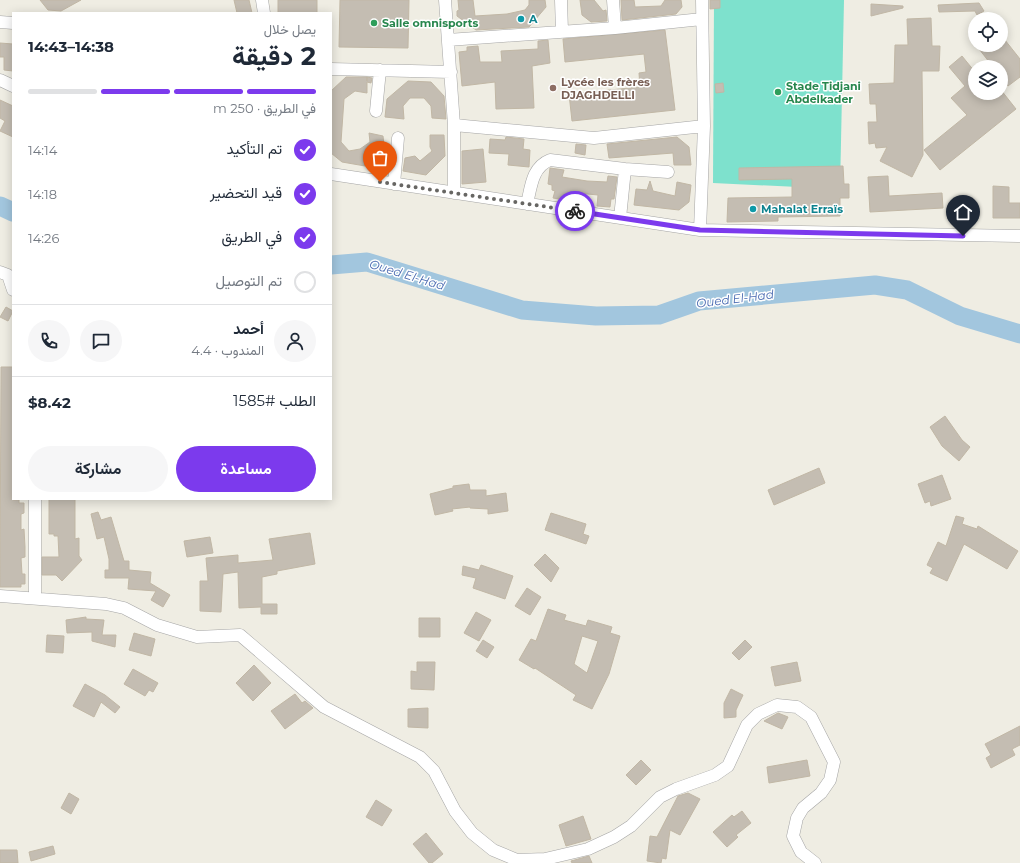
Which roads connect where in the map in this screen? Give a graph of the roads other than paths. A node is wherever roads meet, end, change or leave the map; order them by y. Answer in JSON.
{"nodes":[{"id":1,"x":262,"y":0,"type":"edge"},
{"id":2,"x":445,"y":0,"type":"edge"},
{"id":3,"x":561,"y":0,"type":"edge"},
{"id":4,"x":613,"y":0,"type":"edge"},
{"id":5,"x":702,"y":0,"type":"edge"},
{"id":6,"x":264,"y":12,"type":"edge"},
{"id":7,"x":702,"y":19,"type":"junction"},
{"id":8,"x":0,"y":22,"type":"edge"},
{"id":9,"x":12,"y":23,"type":"edge"},
{"id":10,"x":615,"y":28,"type":"junction"},
{"id":11,"x":562,"y":31,"type":"junction"},
{"id":12,"x":448,"y":40,"type":"junction"},
{"id":13,"x":332,"y":69,"type":"edge"},
{"id":14,"x":380,"y":70,"type":"junction"},
{"id":15,"x":451,"y":72,"type":"junction"},
{"id":16,"x":0,"y":80,"type":"edge"},
{"id":17,"x":12,"y":86,"type":"edge"},
{"id":18,"x":376,"y":111,"type":"dead end"},
{"id":19,"x":454,"y":125,"type":"junction"},
{"id":20,"x":704,"y":126,"type":"junction"},
{"id":21,"x":398,"y":138,"type":"dead end"},
{"id":22,"x":625,"y":169,"type":"junction"},
{"id":23,"x":668,"y":172,"type":"dead end"},
{"id":24,"x":332,"y":174,"type":"edge"},
{"id":25,"x":394,"y":184,"type":"junction"},
{"id":26,"x":454,"y":193,"type":"junction"},
{"id":27,"x":527,"y":204,"type":"junction"},
{"id":28,"x":620,"y":218,"type":"junction"},
{"id":29,"x":700,"y":230,"type":"junction"},
{"id":30,"x":1020,"y":236,"type":"edge"},
{"id":31,"x":0,"y":272,"type":"edge"},
{"id":32,"x":12,"y":287,"type":"edge"},
{"id":33,"x":35,"y":500,"type":"edge"},
{"id":34,"x":0,"y":596,"type":"edge"},
{"id":35,"x":35,"y":598,"type":"junction"},
{"id":36,"x":815,"y":863,"type":"edge"}],
"edges":[{"from":1,"to":6,"type":"street"},
{"from":2,"to":12,"type":"street"},
{"from":3,"to":11,"type":"street"},
{"from":4,"to":10,"type":"street"},
{"from":5,"to":7,"type":"street"},
{"from":7,"to":10,"type":"street"},
{"from":7,"to":20,"type":"street"},
{"from":8,"to":9,"type":"street"},
{"from":10,"to":11,"type":"street"},
{"from":11,"to":12,"type":"street"},
{"from":12,"to":15,"type":"street"},
{"from":13,"to":14,"type":"street"},
{"from":14,"to":15,"type":"street"},
{"from":14,"to":18,"type":"street"},
{"from":15,"to":19,"type":"street"},
{"from":16,"to":17,"type":"street"},
{"from":19,"to":20,"type":"street"},
{"from":19,"to":26,"type":"street"},
{"from":20,"to":29,"type":"street"},
{"from":21,"to":25,"type":"street"},
{"from":22,"to":23,"type":"street"},
{"from":22,"to":27,"type":"street"},
{"from":22,"to":28,"type":"street"},
{"from":24,"to":25,"type":"street"},
{"from":25,"to":26,"type":"street"},
{"from":26,"to":27,"type":"street"},
{"from":27,"to":28,"type":"street"},
{"from":28,"to":29,"type":"street"},
{"from":29,"to":30,"type":"street"},
{"from":31,"to":32,"type":"street"},
{"from":33,"to":35,"type":"street"},
{"from":34,"to":35,"type":"street"},
{"from":35,"to":36,"type":"street"}]}
